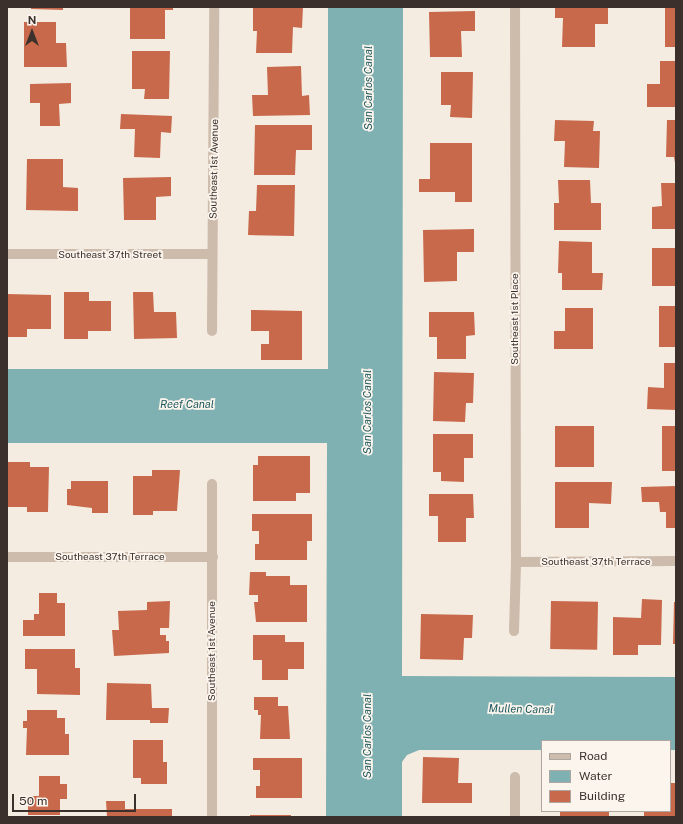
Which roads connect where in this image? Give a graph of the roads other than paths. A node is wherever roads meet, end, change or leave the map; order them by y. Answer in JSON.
{"nodes":[{"id":1,"x":214,"y":7,"type":"edge"},
{"id":2,"x":515,"y":7,"type":"edge"},
{"id":3,"x":7,"y":254,"type":"edge"},
{"id":4,"x":212,"y":254,"type":"junction"},
{"id":5,"x":212,"y":331,"type":"dead end"},
{"id":6,"x":212,"y":484,"type":"dead end"},
{"id":7,"x":7,"y":557,"type":"edge"},
{"id":8,"x":213,"y":557,"type":"junction"},
{"id":9,"x":676,"y":561,"type":"edge"},
{"id":10,"x":516,"y":562,"type":"junction"},
{"id":11,"x":514,"y":632,"type":"dead end"},
{"id":12,"x":515,"y":777,"type":"dead end"},
{"id":13,"x":212,"y":817,"type":"edge"},
{"id":14,"x":515,"y":817,"type":"edge"}],
"edges":[{"from":1,"to":4,"type":"street","name":"Southeast 1st Avenue"},
{"from":2,"to":10,"type":"street","name":"Southeast 1st Place"},
{"from":3,"to":4,"type":"street","name":"Southeast 37th Street"},
{"from":4,"to":5,"type":"street","name":"Southeast 1st Avenue"},
{"from":6,"to":8,"type":"street","name":"Southeast 1st Avenue"},
{"from":7,"to":8,"type":"street","name":"Southeast 37th Terrace"},
{"from":8,"to":13,"type":"street","name":"Southeast 1st Avenue"},
{"from":9,"to":10,"type":"street","name":"Southeast 37th Terrace"},
{"from":10,"to":11,"type":"street","name":"Southeast 1st Place"},
{"from":12,"to":14,"type":"street"}]}
